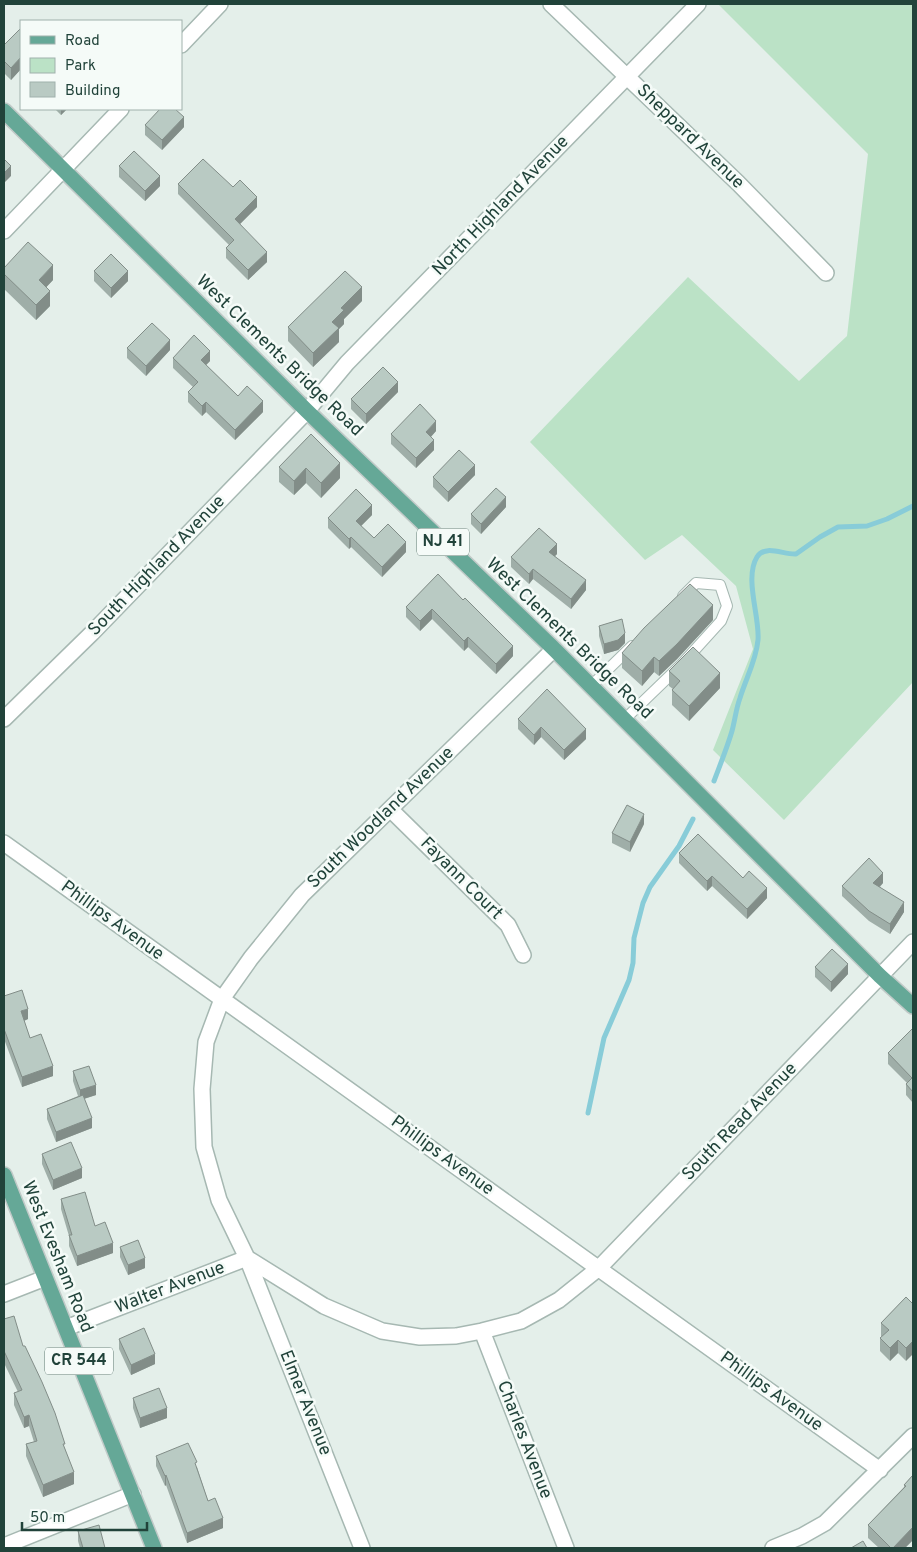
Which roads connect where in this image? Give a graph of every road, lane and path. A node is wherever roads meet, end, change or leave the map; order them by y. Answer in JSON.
{"nodes":[{"id":1,"x":220,"y":4,"type":"edge"},
{"id":2,"x":551,"y":4,"type":"edge"},
{"id":3,"x":698,"y":4,"type":"edge"},
{"id":4,"x":182,"y":44,"type":"edge"},
{"id":5,"x":627,"y":77,"type":"junction"},
{"id":6,"x":120,"y":110,"type":"edge"},
{"id":7,"x":4,"y":111,"type":"edge"},
{"id":8,"x":63,"y":170,"type":"junction"},
{"id":9,"x":4,"y":231,"type":"edge"},
{"id":10,"x":826,"y":273,"type":"dead end"},
{"id":11,"x":308,"y":411,"type":"junction"},
{"id":12,"x":675,"y":604,"type":"edge"},
{"id":13,"x":640,"y":638,"type":"edge"},
{"id":14,"x":554,"y":650,"type":"junction"},
{"id":15,"x":591,"y":686,"type":"junction"},
{"id":16,"x":4,"y":719,"type":"edge"},
{"id":17,"x":624,"y":720,"type":"junction"},
{"id":18,"x":390,"y":808,"type":"junction"},
{"id":19,"x":4,"y":843,"type":"edge"},
{"id":20,"x":913,"y":942,"type":"edge"},
{"id":21,"x":523,"y":955,"type":"dead end"},
{"id":22,"x":880,"y":976,"type":"junction"},
{"id":23,"x":222,"y":999,"type":"junction"},
{"id":24,"x":913,"y":1006,"type":"edge"},
{"id":25,"x":4,"y":1175,"type":"edge"},
{"id":26,"x":247,"y":1258,"type":"junction"},
{"id":27,"x":599,"y":1268,"type":"junction"},
{"id":28,"x":45,"y":1278,"type":"junction"},
{"id":29,"x":4,"y":1294,"type":"edge"},
{"id":30,"x":66,"y":1328,"type":"junction"},
{"id":31,"x":482,"y":1331,"type":"junction"},
{"id":32,"x":913,"y":1436,"type":"edge"},
{"id":33,"x":880,"y":1470,"type":"junction"},
{"id":34,"x":133,"y":1494,"type":"junction"},
{"id":35,"x":4,"y":1546,"type":"edge"},
{"id":36,"x":154,"y":1548,"type":"edge"},
{"id":37,"x":362,"y":1548,"type":"edge"},
{"id":38,"x":566,"y":1548,"type":"edge"},
{"id":39,"x":772,"y":1548,"type":"edge"}],
"edges":[{"from":1,"to":4,"type":"street"},
{"from":2,"to":5,"type":"street","name":"Sheppard Avenue"},
{"from":3,"to":5,"type":"street","name":"North Highland Avenue"},
{"from":5,"to":10,"type":"street","name":"Sheppard Avenue"},
{"from":5,"to":11,"type":"street","name":"North Highland Avenue"},
{"from":6,"to":8,"type":"street"},
{"from":7,"to":8,"type":"main road","name":"West Clements Bridge Road","number":"NJ 41"},
{"from":8,"to":9,"type":"street"},
{"from":8,"to":11,"type":"main road","name":"West Clements Bridge Road","number":"NJ 41"},
{"from":11,"to":14,"type":"main road","name":"West Clements Bridge Road","number":"NJ 41"},
{"from":11,"to":16,"type":"street","name":"South Highland Avenue"},
{"from":12,"to":17,"type":"lane"},
{"from":13,"to":15,"type":"lane"},
{"from":14,"to":15,"type":"main road","name":"West Clements Bridge Road","number":"NJ 41"},
{"from":14,"to":18,"type":"street","name":"South Woodland Avenue"},
{"from":15,"to":17,"type":"main road","name":"West Clements Bridge Road","number":"NJ 41"},
{"from":17,"to":22,"type":"main road","name":"West Clements Bridge Road","number":"NJ 41"},
{"from":18,"to":21,"type":"street","name":"Fayann Court"},
{"from":18,"to":23,"type":"street","name":"South Woodland Avenue"},
{"from":19,"to":23,"type":"street","name":"Phillips Avenue"},
{"from":20,"to":22,"type":"street","name":"South Read Avenue"},
{"from":22,"to":24,"type":"main road","name":"West Clements Bridge Road","number":"NJ 41"},
{"from":22,"to":27,"type":"street","name":"South Read Avenue"},
{"from":23,"to":26,"type":"street","name":"South Woodland Avenue"},
{"from":23,"to":27,"type":"street","name":"Phillips Avenue"},
{"from":25,"to":28,"type":"main road","name":"West Evesham Road","number":"CR 544"},
{"from":26,"to":30,"type":"street","name":"Walter Avenue"},
{"from":26,"to":31,"type":"street","name":"South Read Avenue"},
{"from":26,"to":37,"type":"street","name":"Elmer Avenue"},
{"from":27,"to":31,"type":"street","name":"South Read Avenue"},
{"from":27,"to":33,"type":"street","name":"Phillips Avenue"},
{"from":28,"to":29,"type":"street"},
{"from":28,"to":30,"type":"main road","name":"West Evesham Road","number":"CR 544"},
{"from":30,"to":34,"type":"main road","name":"West Evesham Road","number":"CR 544"},
{"from":31,"to":38,"type":"street","name":"Charles Avenue"},
{"from":32,"to":33,"type":"street"},
{"from":33,"to":39,"type":"street"},
{"from":34,"to":35,"type":"street"},
{"from":34,"to":36,"type":"main road","name":"West Evesham Road","number":"CR 544"}]}
